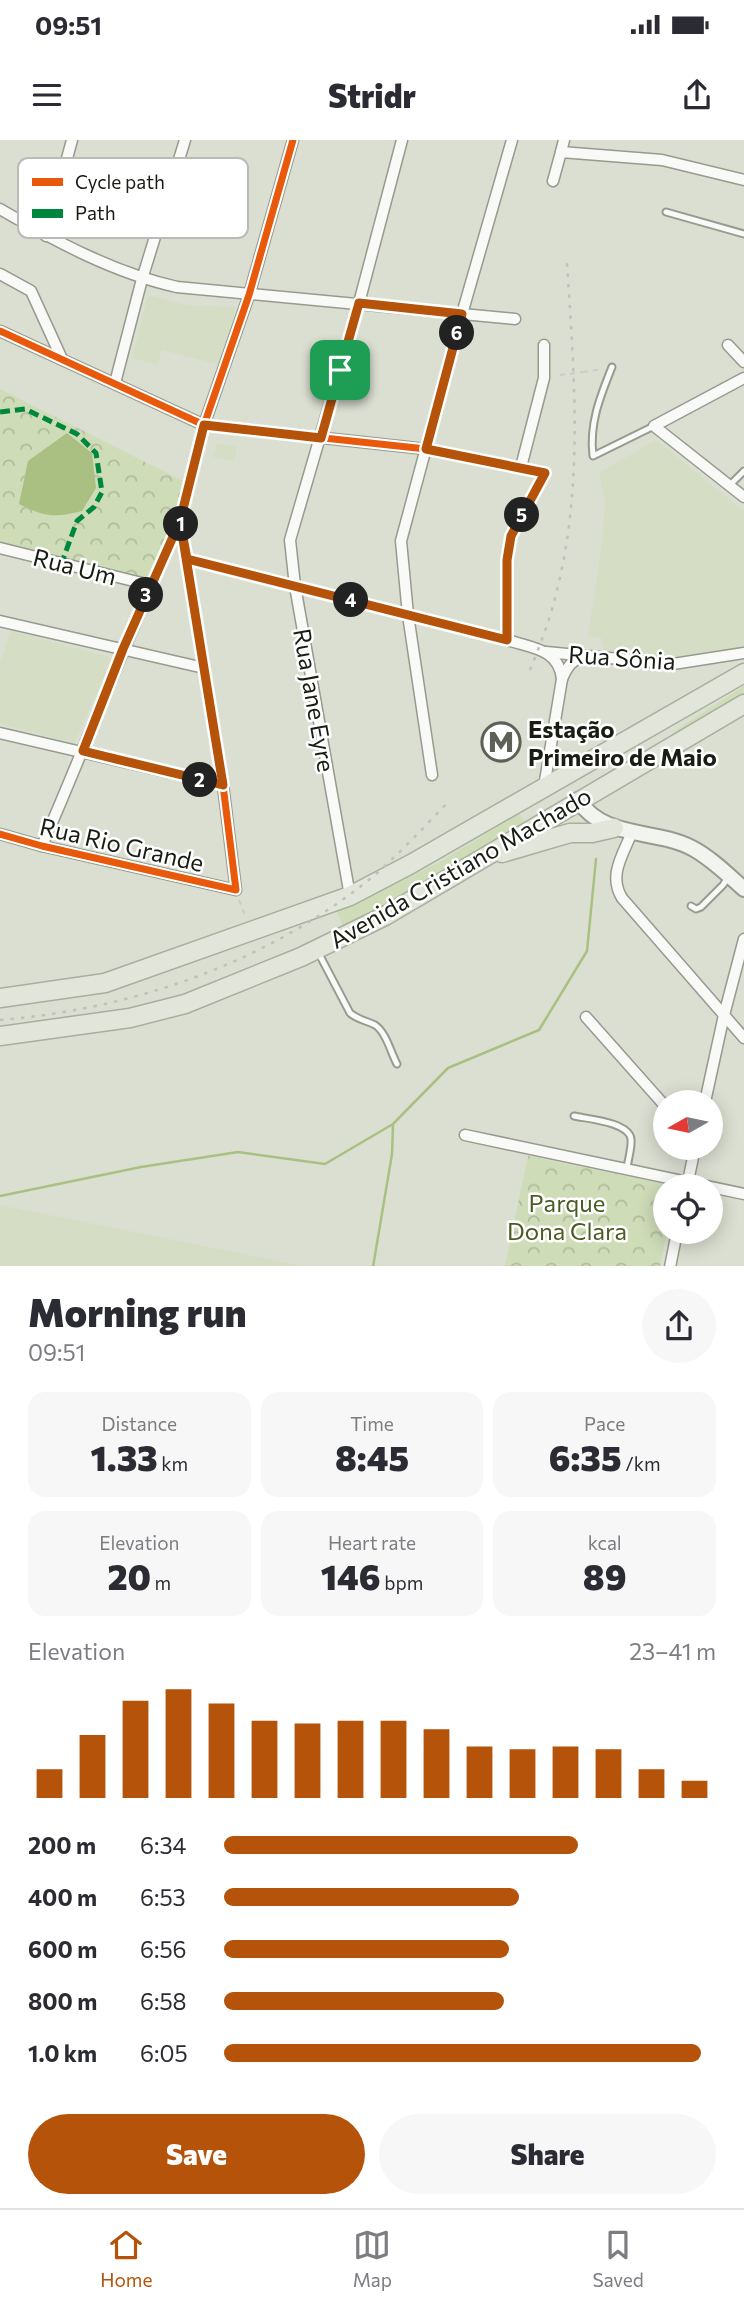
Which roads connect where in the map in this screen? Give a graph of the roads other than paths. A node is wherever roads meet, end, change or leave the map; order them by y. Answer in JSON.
{"nodes":[{"id":1,"x":72,"y":140,"type":"edge"},
{"id":2,"x":186,"y":140,"type":"edge"},
{"id":3,"x":292,"y":140,"type":"edge"},
{"id":4,"x":402,"y":140,"type":"edge"},
{"id":5,"x":512,"y":140,"type":"edge"},
{"id":6,"x":564,"y":140,"type":"edge"},
{"id":7,"x":561,"y":152,"type":"junction"},
{"id":8,"x":67,"y":158,"type":"edge"},
{"id":9,"x":180,"y":158,"type":"edge"},
{"id":10,"x":744,"y":180,"type":"edge"},
{"id":11,"x":553,"y":181,"type":"dead end"},
{"id":12,"x":0,"y":209,"type":"edge"},
{"id":13,"x":666,"y":212,"type":"dead end"},
{"id":14,"x":18,"y":220,"type":"edge"},
{"id":15,"x":744,"y":234,"type":"edge"},
{"id":16,"x":50,"y":238,"type":"edge"},
{"id":17,"x":155,"y":238,"type":"edge"},
{"id":18,"x":0,"y":274,"type":"edge"},
{"id":19,"x":142,"y":279,"type":"junction"},
{"id":20,"x":249,"y":295,"type":"junction"},
{"id":21,"x":359,"y":303,"type":"junction"},
{"id":22,"x":462,"y":314,"type":"junction"},
{"id":23,"x":515,"y":319,"type":"dead end"},
{"id":24,"x":0,"y":331,"type":"edge"},
{"id":25,"x":544,"y":345,"type":"dead end"},
{"id":26,"x":728,"y":345,"type":"dead end"},
{"id":27,"x":62,"y":359,"type":"junction"},
{"id":28,"x":744,"y":362,"type":"edge"},
{"id":29,"x":612,"y":367,"type":"road end"},
{"id":30,"x":744,"y":378,"type":"edge"},
{"id":31,"x":115,"y":383,"type":"junction"},
{"id":32,"x":204,"y":425,"type":"junction"},
{"id":33,"x":654,"y":426,"type":"junction"},
{"id":34,"x":321,"y":438,"type":"junction"},
{"id":35,"x":426,"y":449,"type":"junction"},
{"id":36,"x":521,"y":467,"type":"junction"},
{"id":37,"x":744,"y":471,"type":"edge"},
{"id":38,"x":730,"y":485,"type":"junction"},
{"id":39,"x":744,"y":496,"type":"edge"},
{"id":40,"x":180,"y":521,"type":"junction"},
{"id":41,"x":0,"y":548,"type":"edge"},
{"id":42,"x":187,"y":559,"type":"junction"},
{"id":43,"x":150,"y":585,"type":"junction"},
{"id":44,"x":295,"y":586,"type":"junction"},
{"id":45,"x":408,"y":615,"type":"junction"},
{"id":46,"x":0,"y":621,"type":"edge"},
{"id":47,"x":507,"y":640,"type":"junction"},
{"id":48,"x":123,"y":649,"type":"junction"},
{"id":49,"x":542,"y":651,"type":"junction"},
{"id":50,"x":744,"y":653,"type":"edge"},
{"id":51,"x":585,"y":656,"type":"junction"},
{"id":52,"x":204,"y":668,"type":"junction"},
{"id":53,"x":744,"y":673,"type":"edge"},
{"id":54,"x":562,"y":679,"type":"junction"},
{"id":55,"x":744,"y":704,"type":"edge"},
{"id":56,"x":680,"y":710,"type":"junction"},
{"id":57,"x":0,"y":733,"type":"edge"},
{"id":58,"x":83,"y":751,"type":"junction"},
{"id":59,"x":432,"y":775,"type":"dead end"},
{"id":60,"x":223,"y":785,"type":"junction"},
{"id":61,"x":544,"y":787,"type":"junction"},
{"id":62,"x":578,"y":800,"type":"junction"},
{"id":63,"x":554,"y":814,"type":"junction"},
{"id":64,"x":623,"y":830,"type":"junction"},
{"id":65,"x":570,"y":833,"type":"junction"},
{"id":66,"x":0,"y":834,"type":"edge"},
{"id":67,"x":42,"y":846,"type":"junction"},
{"id":68,"x":478,"y":859,"type":"junction"},
{"id":69,"x":729,"y":876,"type":"junction"},
{"id":70,"x":744,"y":889,"type":"edge"},
{"id":71,"x":350,"y":896,"type":"junction"},
{"id":72,"x":691,"y":905,"type":"dead end"},
{"id":73,"x":744,"y":939,"type":"edge"},
{"id":74,"x":316,"y":950,"type":"junction"},
{"id":75,"x":0,"y":998,"type":"edge"},
{"id":76,"x":724,"y":1015,"type":"junction"},
{"id":77,"x":586,"y":1017,"type":"dead end"},
{"id":78,"x":0,"y":1036,"type":"edge"},
{"id":79,"x":744,"y":1038,"type":"edge"},
{"id":80,"x":397,"y":1064,"type":"dead end"},
{"id":81,"x":708,"y":1090,"type":"edge"},
{"id":82,"x":653,"y":1092,"type":"edge"},
{"id":83,"x":574,"y":1116,"type":"dead end"},
{"id":84,"x":465,"y":1135,"type":"dead end"},
{"id":85,"x":627,"y":1168,"type":"junction"},
{"id":86,"x":653,"y":1175,"type":"edge"},
{"id":87,"x":723,"y":1190,"type":"edge"},
{"id":88,"x":744,"y":1194,"type":"edge"},
{"id":89,"x":675,"y":1244,"type":"edge"},
{"id":90,"x":670,"y":1266,"type":"edge"}],
"edges":[{"from":1,"to":8,"type":"street"},
{"from":2,"to":9,"type":"street"},
{"from":3,"to":20,"type":"street"},
{"from":4,"to":21,"type":"street","name":"Rua Jane Eyre"},
{"from":5,"to":22,"type":"street"},
{"from":6,"to":7,"type":"street"},
{"from":7,"to":10,"type":"street"},
{"from":7,"to":11,"type":"street"},
{"from":12,"to":14,"type":"street"},
{"from":13,"to":15,"type":"lane"},
{"from":16,"to":19,"type":"street"},
{"from":17,"to":19,"type":"street"},
{"from":18,"to":27,"type":"street"},
{"from":19,"to":20,"type":"street"},
{"from":19,"to":31,"type":"street"},
{"from":20,"to":21,"type":"street"},
{"from":20,"to":32,"type":"street"},
{"from":21,"to":22,"type":"street"},
{"from":21,"to":34,"type":"street","name":"Rua Jane Eyre"},
{"from":22,"to":23,"type":"street"},
{"from":22,"to":35,"type":"street"},
{"from":24,"to":27,"type":"street"},
{"from":25,"to":36,"type":"street"},
{"from":26,"to":28,"type":"street"},
{"from":27,"to":31,"type":"street"},
{"from":29,"to":33,"type":"lane"},
{"from":30,"to":33,"type":"street"},
{"from":31,"to":32,"type":"street"},
{"from":32,"to":34,"type":"street"},
{"from":32,"to":40,"type":"street"},
{"from":33,"to":38,"type":"street"},
{"from":34,"to":35,"type":"street"},
{"from":34,"to":44,"type":"street","name":"Rua Jane Eyre"},
{"from":35,"to":36,"type":"street"},
{"from":35,"to":45,"type":"street"},
{"from":36,"to":47,"type":"street"},
{"from":37,"to":38,"type":"lane"},
{"from":38,"to":39,"type":"street"},
{"from":40,"to":42,"type":"street"},
{"from":40,"to":43,"type":"street"},
{"from":41,"to":43,"type":"street","name":"Rua Um"},
{"from":42,"to":44,"type":"street","name":"Rua Sônia"},
{"from":42,"to":52,"type":"street"},
{"from":43,"to":48,"type":"street"},
{"from":44,"to":45,"type":"street","name":"Rua Sônia"},
{"from":44,"to":71,"type":"street","name":"Rua Jane Eyre"},
{"from":45,"to":47,"type":"street","name":"Rua Sônia"},
{"from":45,"to":59,"type":"street"},
{"from":46,"to":48,"type":"street"},
{"from":47,"to":49,"type":"street","name":"Rua Sônia"},
{"from":48,"to":52,"type":"street"},
{"from":48,"to":58,"type":"street"},
{"from":49,"to":51,"type":"street","name":"Rua Sônia"},
{"from":49,"to":54,"type":"street","name":"Rua Sônia"},
{"from":50,"to":51,"type":"street","name":"Rua Sônia"},
{"from":51,"to":54,"type":"street"},
{"from":52,"to":60,"type":"street"},
{"from":53,"to":56,"type":"highway","name":"Avenida Cristiano Machado"},
{"from":54,"to":61,"type":"street","name":"Rua Sônia"},
{"from":55,"to":62,"type":"highway","name":"Avenida Cristiano Machado"},
{"from":56,"to":61,"type":"highway","name":"Avenida Cristiano Machado"},
{"from":56,"to":62,"type":"highway"},
{"from":57,"to":58,"type":"street"},
{"from":58,"to":60,"type":"street"},
{"from":58,"to":67,"type":"street"},
{"from":60,"to":67,"type":"street","name":"Rua Rio Grande"},
{"from":61,"to":63,"type":"highway"},
{"from":61,"to":71,"type":"highway","name":"Avenida Cristiano Machado"},
{"from":62,"to":63,"type":"highway","name":"Avenida Cristiano Machado"},
{"from":62,"to":64,"type":"street"},
{"from":63,"to":65,"type":"highway"},
{"from":63,"to":68,"type":"highway","name":"Avenida Cristiano Machado"},
{"from":64,"to":65,"type":"highway"},
{"from":64,"to":69,"type":"street"},
{"from":64,"to":76,"type":"street"},
{"from":65,"to":68,"type":"highway"},
{"from":66,"to":67,"type":"street","name":"Rua Rio Grande"},
{"from":68,"to":74,"type":"highway","name":"Avenida Cristiano Machado"},
{"from":69,"to":70,"type":"street"},
{"from":69,"to":72,"type":"lane"},
{"from":71,"to":75,"type":"highway","name":"Avenida Cristiano Machado"},
{"from":73,"to":76,"type":"street"},
{"from":74,"to":78,"type":"highway","name":"Avenida Cristiano Machado"},
{"from":74,"to":80,"type":"lane"},
{"from":76,"to":79,"type":"street"},
{"from":76,"to":81,"type":"street"},
{"from":77,"to":82,"type":"street"},
{"from":83,"to":85,"type":"lane"},
{"from":84,"to":85,"type":"street"},
{"from":85,"to":86,"type":"street"},
{"from":87,"to":88,"type":"street"},
{"from":89,"to":90,"type":"street"}]}
